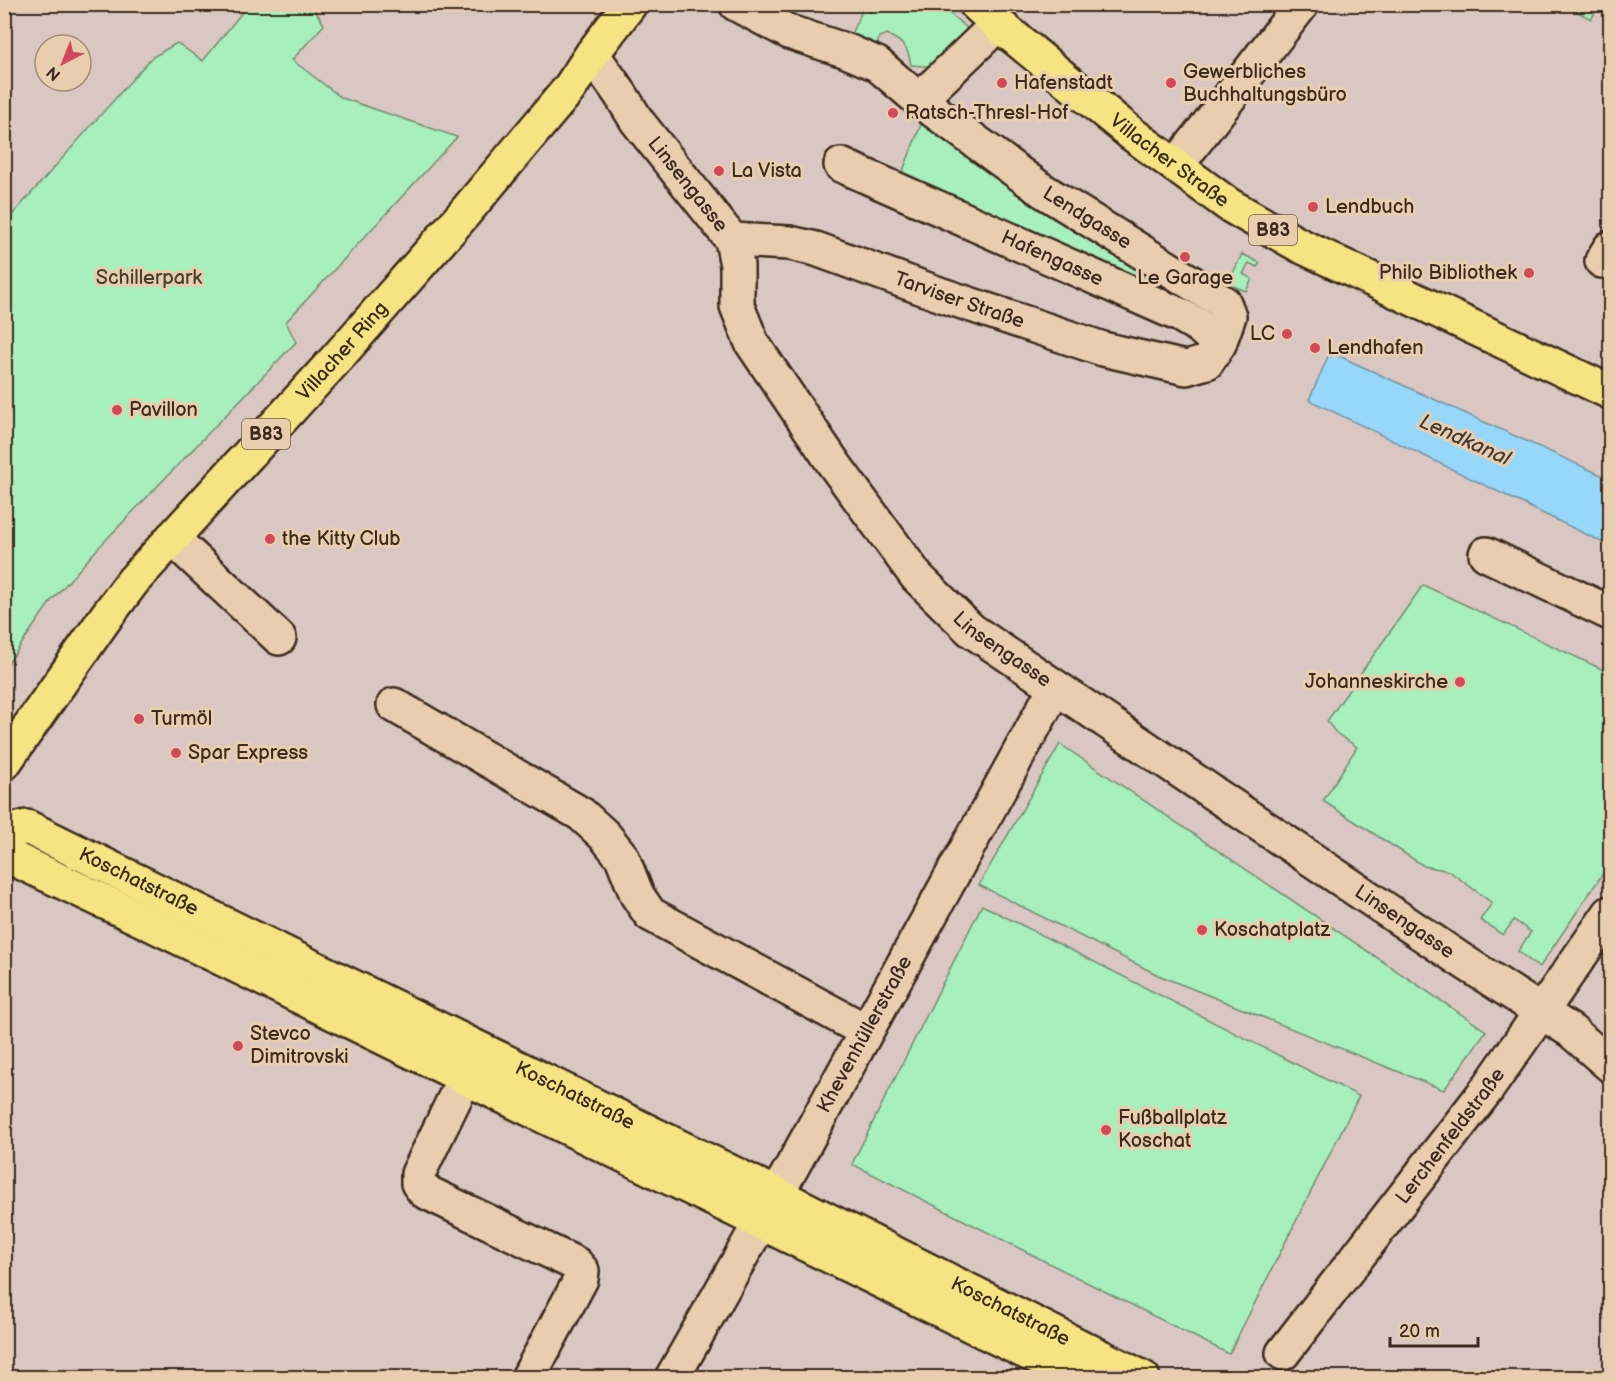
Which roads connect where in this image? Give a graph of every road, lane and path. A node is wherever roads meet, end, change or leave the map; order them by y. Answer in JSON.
{"nodes":[{"id":1,"x":602,"y":4,"type":"edge"},
{"id":2,"x":630,"y":4,"type":"edge"},
{"id":3,"x":736,"y":4,"type":"edge"},
{"id":4,"x":1302,"y":4,"type":"edge"},
{"id":5,"x":987,"y":14,"type":"edge"},
{"id":6,"x":592,"y":54,"type":"junction"},
{"id":7,"x":919,"y":100,"type":"junction"},
{"id":8,"x":841,"y":165,"type":"dead end"},
{"id":9,"x":1176,"y":166,"type":"junction"},
{"id":10,"x":732,"y":240,"type":"junction"},
{"id":11,"x":1219,"y":344,"type":"junction"},
{"id":12,"x":1611,"y":392,"type":"edge"},
{"id":13,"x":172,"y":538,"type":"junction"},
{"id":14,"x":1486,"y":554,"type":"dead end"},
{"id":15,"x":1611,"y":614,"type":"edge"},
{"id":16,"x":279,"y":638,"type":"dead end"},
{"id":17,"x":1055,"y":688,"type":"junction"},
{"id":18,"x":394,"y":705,"type":"dead end"},
{"id":19,"x":4,"y":763,"type":"edge"},
{"id":20,"x":4,"y":832,"type":"edge"},
{"id":21,"x":4,"y":845,"type":"edge"},
{"id":22,"x":1611,"y":913,"type":"edge"},
{"id":23,"x":1541,"y":1013,"type":"junction"},
{"id":24,"x":866,"y":1031,"type":"junction"},
{"id":25,"x":1611,"y":1065,"type":"edge"},
{"id":26,"x":465,"y":1077,"type":"junction"},
{"id":27,"x":768,"y":1208,"type":"junction"},
{"id":28,"x":1283,"y":1353,"type":"dead end"},
{"id":29,"x":528,"y":1377,"type":"edge"},
{"id":30,"x":672,"y":1377,"type":"edge"},
{"id":31,"x":1079,"y":1377,"type":"edge"},
{"id":32,"x":1143,"y":1377,"type":"edge"}],
"edges":[{"from":1,"to":6,"type":"main road","name":"Villacher Ring","number":"B83"},
{"from":2,"to":6,"type":"main road","name":"Villacher Ring","number":"B83"},
{"from":3,"to":7,"type":"street","name":"Lendgasse"},
{"from":4,"to":9,"type":"street"},
{"from":5,"to":7,"type":"street"},
{"from":5,"to":9,"type":"main road","name":"Villacher Straße","number":"B83"},
{"from":6,"to":10,"type":"street","name":"Linsengasse"},
{"from":6,"to":13,"type":"main road","name":"Villacher Ring","number":"B83"},
{"from":7,"to":11,"type":"street","name":"Lendgasse"},
{"from":8,"to":11,"type":"street","name":"Hafengasse"},
{"from":9,"to":12,"type":"main road","name":"Villacher Straße","number":"B83"},
{"from":10,"to":11,"type":"street","name":"Tarviser Straße"},
{"from":10,"to":17,"type":"street","name":"Linsengasse"},
{"from":13,"to":16,"type":"street"},
{"from":13,"to":19,"type":"main road","name":"Villacher Ring","number":"B83"},
{"from":14,"to":15,"type":"street"},
{"from":17,"to":23,"type":"street","name":"Linsengasse"},
{"from":17,"to":24,"type":"street","name":"Khevenhüllerstraße"},
{"from":18,"to":24,"type":"street"},
{"from":20,"to":27,"type":"main road","name":"Koschatstraße"},
{"from":21,"to":26,"type":"main road","name":"Koschatstraße"},
{"from":22,"to":23,"type":"street","name":"Lerchenfeldstraße"},
{"from":23,"to":25,"type":"street","name":"Linsengasse"},
{"from":23,"to":28,"type":"street","name":"Lerchenfeldstraße"},
{"from":24,"to":27,"type":"street","name":"Khevenhüllerstraße"},
{"from":26,"to":27,"type":"main road","name":"Koschatstraße"},
{"from":26,"to":29,"type":"street"},
{"from":27,"to":30,"type":"street","name":"Khevenhüllerstraße"},
{"from":27,"to":31,"type":"main road","name":"Koschatstraße"},
{"from":27,"to":32,"type":"main road","name":"Koschatstraße"}]}
